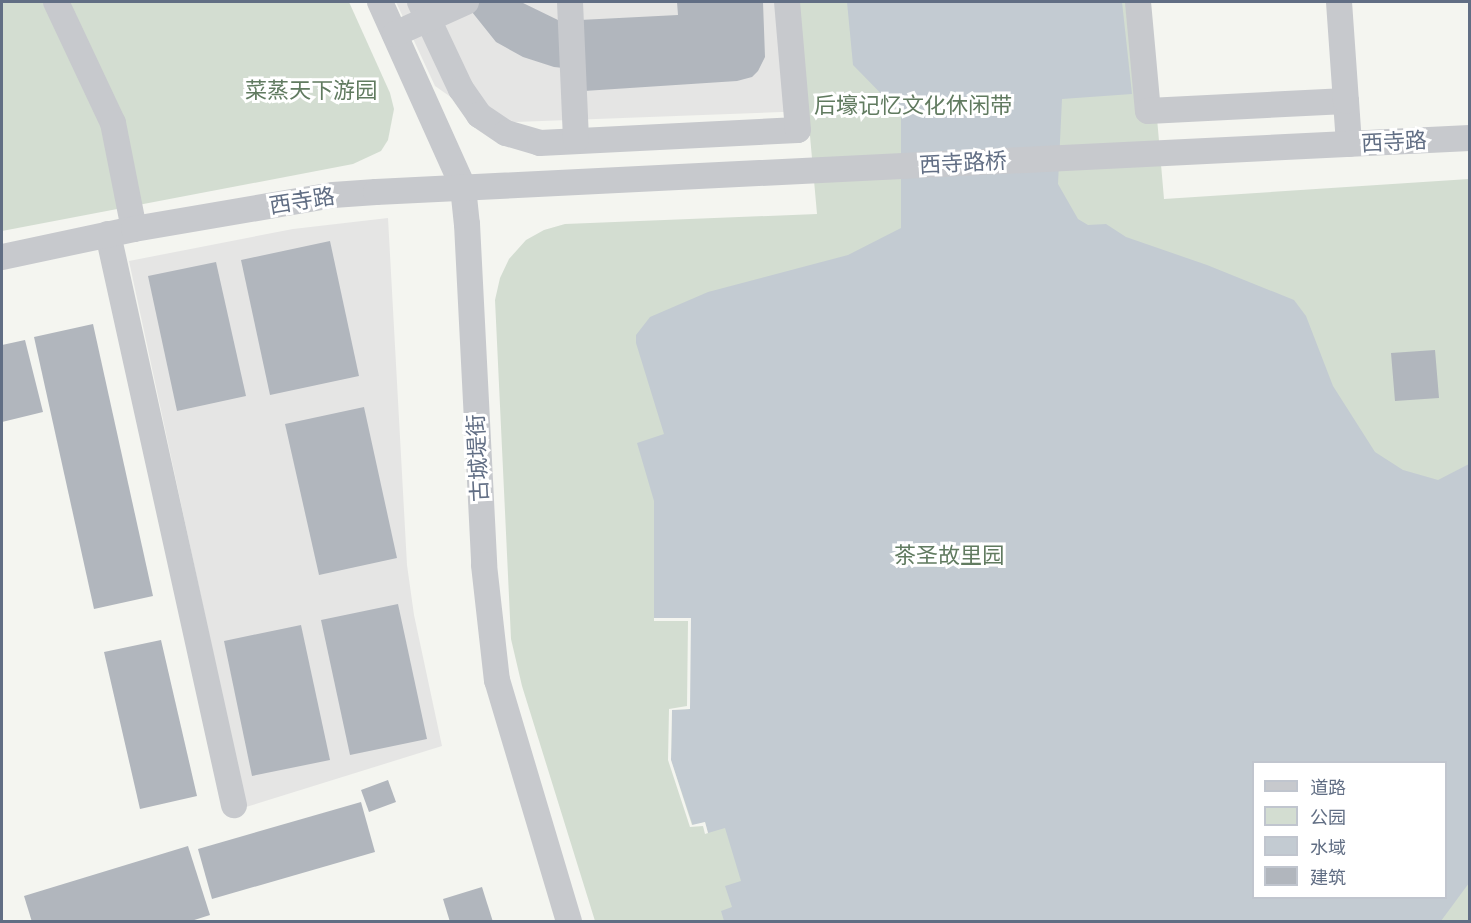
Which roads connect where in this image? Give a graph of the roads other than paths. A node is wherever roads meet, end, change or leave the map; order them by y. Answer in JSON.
{"nodes":[{"id":1,"x":56,"y":2,"type":"edge"},
{"id":2,"x":380,"y":2,"type":"edge"},
{"id":3,"x":466,"y":2,"type":"edge"},
{"id":4,"x":570,"y":2,"type":"edge"},
{"id":5,"x":787,"y":2,"type":"edge"},
{"id":6,"x":1138,"y":2,"type":"edge"},
{"id":7,"x":1339,"y":2,"type":"edge"},
{"id":8,"x":424,"y":10,"type":"edge"},
{"id":9,"x":395,"y":34,"type":"junction"},
{"id":10,"x":1346,"y":101,"type":"junction"},
{"id":11,"x":1470,"y":138,"type":"edge"},
{"id":12,"x":576,"y":140,"type":"junction"},
{"id":13,"x":1349,"y":144,"type":"junction"},
{"id":14,"x":1319,"y":145,"type":"joint"},
{"id":15,"x":606,"y":181,"type":"joint"},
{"id":16,"x":462,"y":187,"type":"junction"},
{"id":17,"x":134,"y":229,"type":"junction"},
{"id":18,"x":108,"y":234,"type":"junction"},
{"id":19,"x":2,"y":257,"type":"edge"},
{"id":20,"x":234,"y":805,"type":"dead end"},
{"id":21,"x":569,"y":921,"type":"edge"}],
"edges":[{"from":1,"to":17,"type":"street"},
{"from":2,"to":9,"type":"street","name":"古城堤街"},
{"from":3,"to":8,"type":"street"},
{"from":4,"to":12,"type":"street"},
{"from":5,"to":12,"type":"street"},
{"from":6,"to":10,"type":"street"},
{"from":7,"to":10,"type":"street"},
{"from":8,"to":9,"type":"street"},
{"from":8,"to":12,"type":"street"},
{"from":9,"to":16,"type":"street","name":"古城堤街"},
{"from":10,"to":13,"type":"street"},
{"from":11,"to":13,"type":"street","name":"西寺路"},
{"from":13,"to":14,"type":"street","name":"西寺路"},
{"from":14,"to":15,"type":"street","name":"西寺路桥"},
{"from":15,"to":16,"type":"street","name":"西寺路"},
{"from":16,"to":17,"type":"street","name":"西寺路"},
{"from":16,"to":21,"type":"street","name":"古城堤街"},
{"from":17,"to":18,"type":"street","name":"西寺路"},
{"from":18,"to":19,"type":"street","name":"西寺路"},
{"from":18,"to":20,"type":"street"}]}
